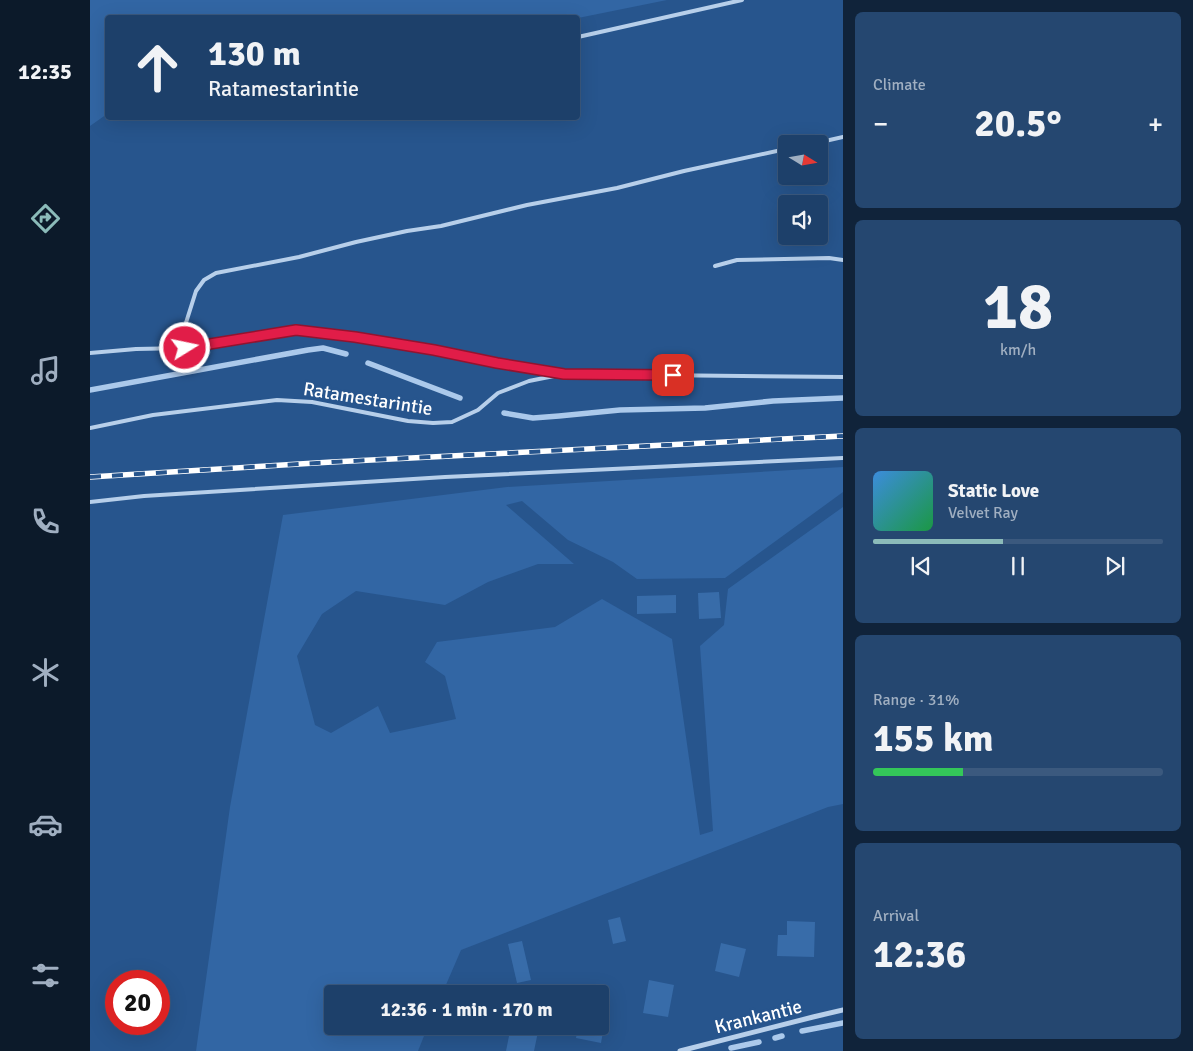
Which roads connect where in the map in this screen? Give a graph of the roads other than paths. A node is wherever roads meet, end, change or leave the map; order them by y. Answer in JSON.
{"nodes":[{"id":1,"x":742,"y":0,"type":"edge"},
{"id":2,"x":580,"y":37,"type":"edge"},
{"id":3,"x":843,"y":137,"type":"edge"},
{"id":4,"x":828,"y":140,"type":"edge"},
{"id":5,"x":778,"y":151,"type":"edge"},
{"id":6,"x":843,"y":260,"type":"edge"},
{"id":7,"x":715,"y":266,"type":"dead end"},
{"id":8,"x":185,"y":348,"type":"junction"},
{"id":9,"x":90,"y":353,"type":"edge"},
{"id":10,"x":564,"y":374,"type":"junction"},
{"id":11,"x":843,"y":377,"type":"edge"},
{"id":12,"x":90,"y":428,"type":"edge"},
{"id":13,"x":843,"y":458,"type":"edge"},
{"id":14,"x":90,"y":502,"type":"edge"},
{"id":15,"x":843,"y":1010,"type":"edge"},
{"id":16,"x":680,"y":1051,"type":"edge"}],
"edges":[{"from":1,"to":2,"type":"lane"},
{"from":3,"to":4,"type":"lane"},
{"from":5,"to":8,"type":"lane"},
{"from":6,"to":7,"type":"lane"},
{"from":8,"to":9,"type":"lane"},
{"from":8,"to":10,"type":"lane"},
{"from":10,"to":11,"type":"lane","name":"Ratamestarintie"},
{"from":10,"to":12,"type":"lane","name":"Ratamestarintie"},
{"from":13,"to":14,"type":"lane"},
{"from":15,"to":16,"type":"street","name":"Krankantie"}]}
